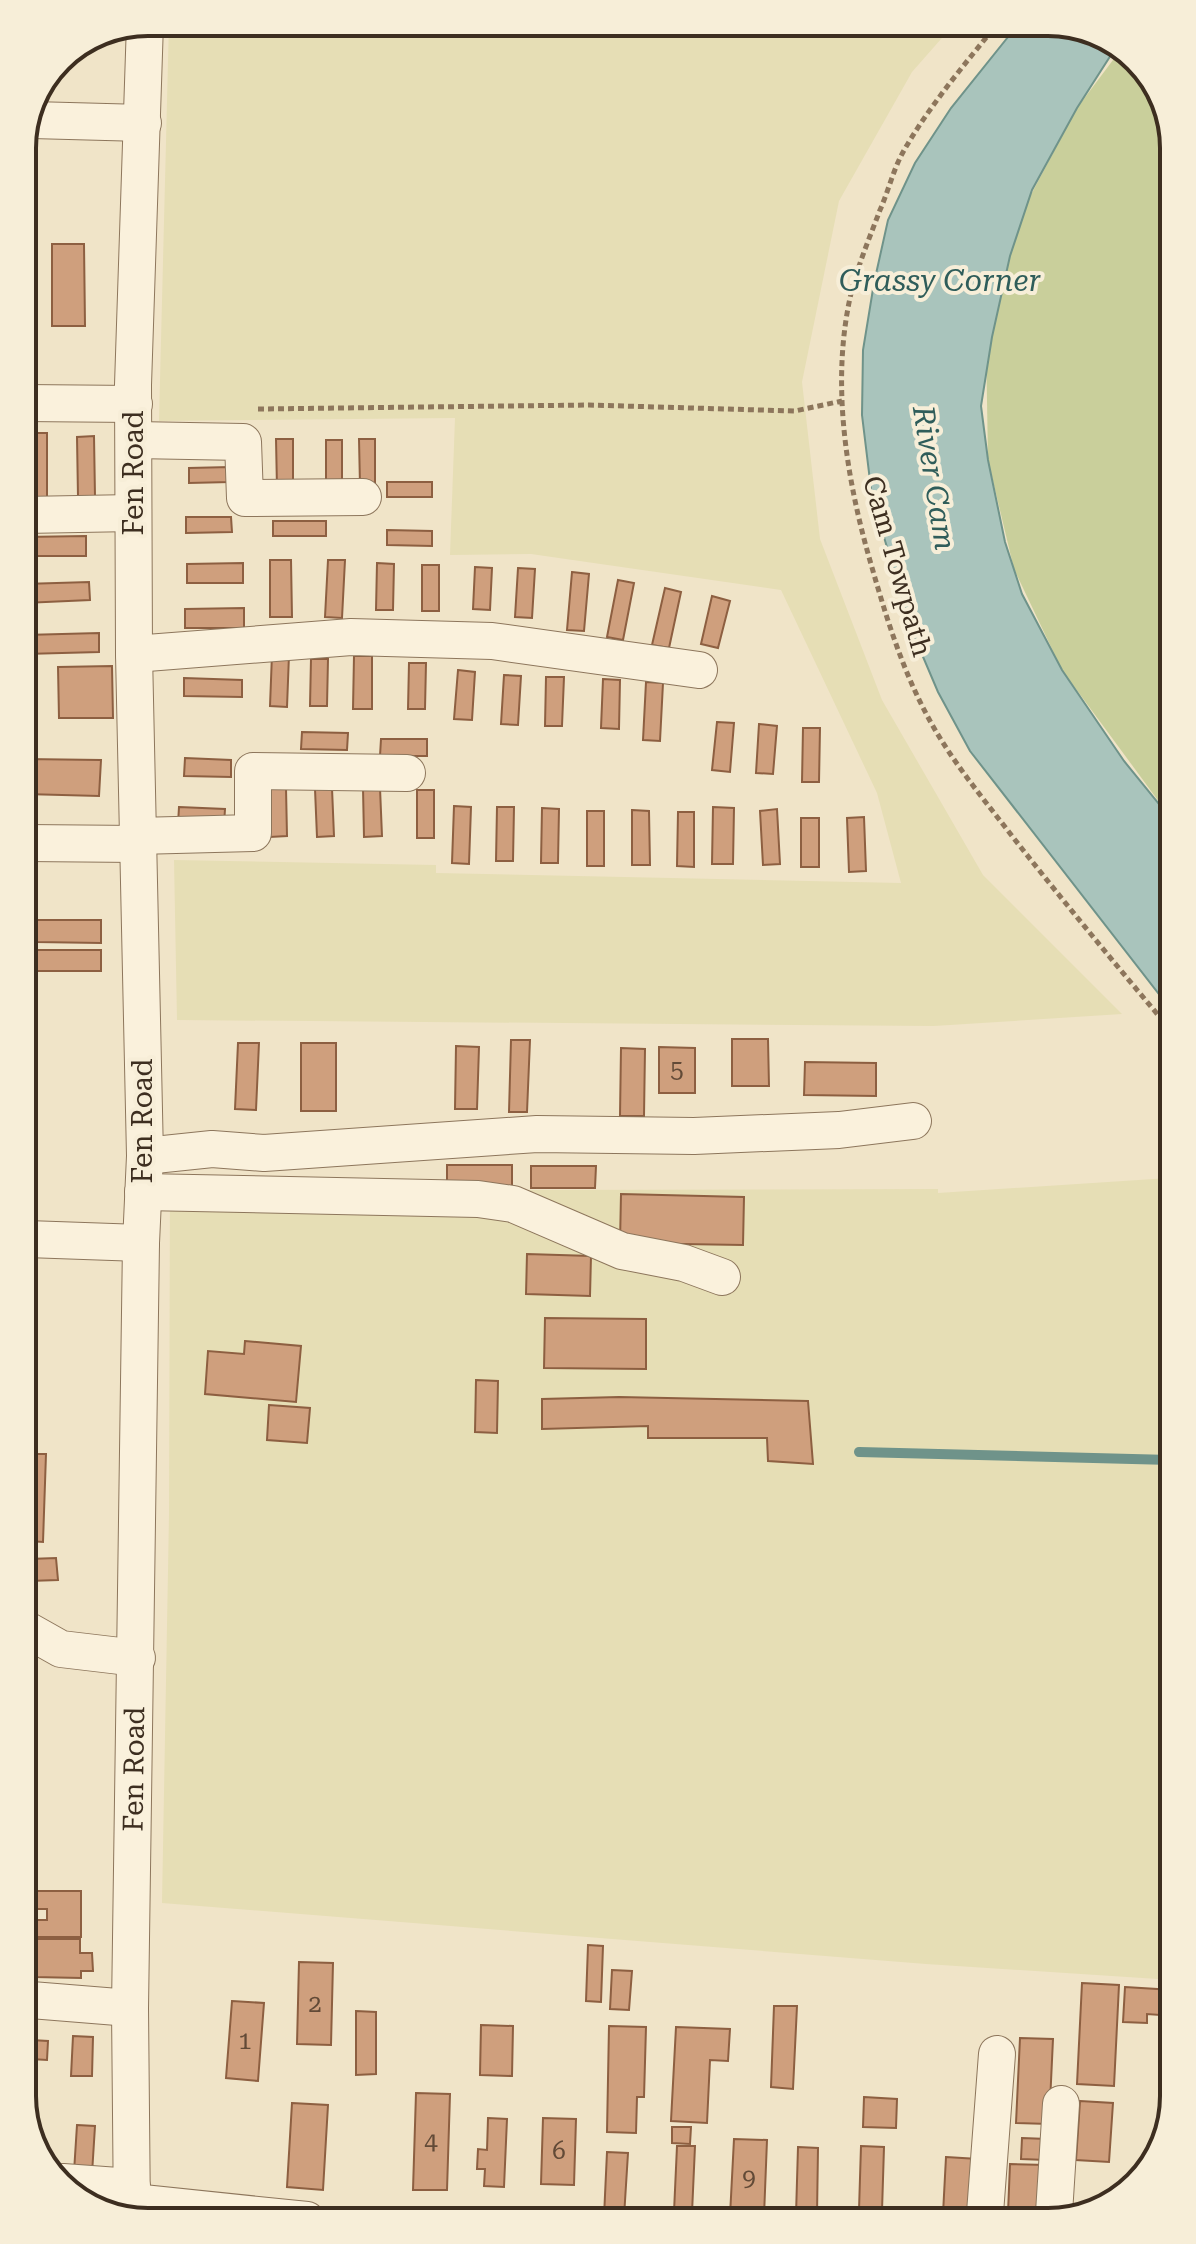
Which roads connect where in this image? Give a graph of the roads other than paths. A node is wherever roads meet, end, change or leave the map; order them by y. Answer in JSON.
{"nodes":[{"id":1,"x":145,"y":36,"type":"edge"},
{"id":2,"x":40,"y":120,"type":"edge"},
{"id":3,"x":143,"y":123,"type":"junction"},
{"id":4,"x":36,"y":403,"type":"edge"},
{"id":5,"x":134,"y":404,"type":"junction"},
{"id":6,"x":135,"y":440,"type":"junction"},
{"id":7,"x":363,"y":497,"type":"dead end"},
{"id":8,"x":133,"y":513,"type":"junction"},
{"id":9,"x":36,"y":515,"type":"edge"},
{"id":10,"x":134,"y":654,"type":"junction"},
{"id":11,"x":699,"y":670,"type":"dead end"},
{"id":12,"x":407,"y":773,"type":"dead end"},
{"id":13,"x":138,"y":840,"type":"junction"},
{"id":14,"x":36,"y":843,"type":"edge"},
{"id":15,"x":913,"y":1121,"type":"dead end"},
{"id":16,"x":145,"y":1156,"type":"junction"},
{"id":17,"x":143,"y":1192,"type":"junction"},
{"id":18,"x":36,"y":1239,"type":"edge"},
{"id":19,"x":141,"y":1243,"type":"junction"},
{"id":20,"x":722,"y":1277,"type":"dead end"},
{"id":21,"x":36,"y":1635,"type":"edge"},
{"id":22,"x":137,"y":1658,"type":"junction"},
{"id":23,"x":36,"y":2000,"type":"edge"},
{"id":24,"x":130,"y":2008,"type":"junction"},
{"id":25,"x":997,"y":2054,"type":"dead end"},
{"id":26,"x":1061,"y":2104,"type":"dead end"},
{"id":27,"x":86,"y":2189,"type":"edge"},
{"id":28,"x":133,"y":2203,"type":"edge"},
{"id":29,"x":1054,"y":2207,"type":"edge"},
{"id":30,"x":184,"y":2208,"type":"edge"},
{"id":31,"x":985,"y":2208,"type":"edge"}],
"edges":[{"from":1,"to":3,"type":"street","name":"Fen Road"},
{"from":2,"to":3,"type":"street"},
{"from":3,"to":5,"type":"street","name":"Fen Road"},
{"from":4,"to":5,"type":"street"},
{"from":5,"to":6,"type":"street","name":"Fen Road"},
{"from":6,"to":7,"type":"street"},
{"from":6,"to":8,"type":"street","name":"Fen Road"},
{"from":8,"to":9,"type":"street"},
{"from":8,"to":10,"type":"street","name":"Fen Road"},
{"from":10,"to":11,"type":"street"},
{"from":10,"to":13,"type":"street","name":"Fen Road"},
{"from":12,"to":13,"type":"street"},
{"from":13,"to":14,"type":"street"},
{"from":13,"to":16,"type":"street","name":"Fen Road"},
{"from":15,"to":16,"type":"street"},
{"from":16,"to":17,"type":"street","name":"Fen Road"},
{"from":17,"to":19,"type":"street","name":"Fen Road"},
{"from":17,"to":20,"type":"street"},
{"from":18,"to":19,"type":"street"},
{"from":19,"to":22,"type":"street","name":"Fen Road"},
{"from":21,"to":22,"type":"street"},
{"from":22,"to":24,"type":"street","name":"Fen Road"},
{"from":23,"to":24,"type":"street"},
{"from":24,"to":28,"type":"street","name":"Fen Road"},
{"from":25,"to":31,"type":"street"},
{"from":26,"to":29,"type":"street"},
{"from":27,"to":28,"type":"street"},
{"from":28,"to":30,"type":"street"}]}
